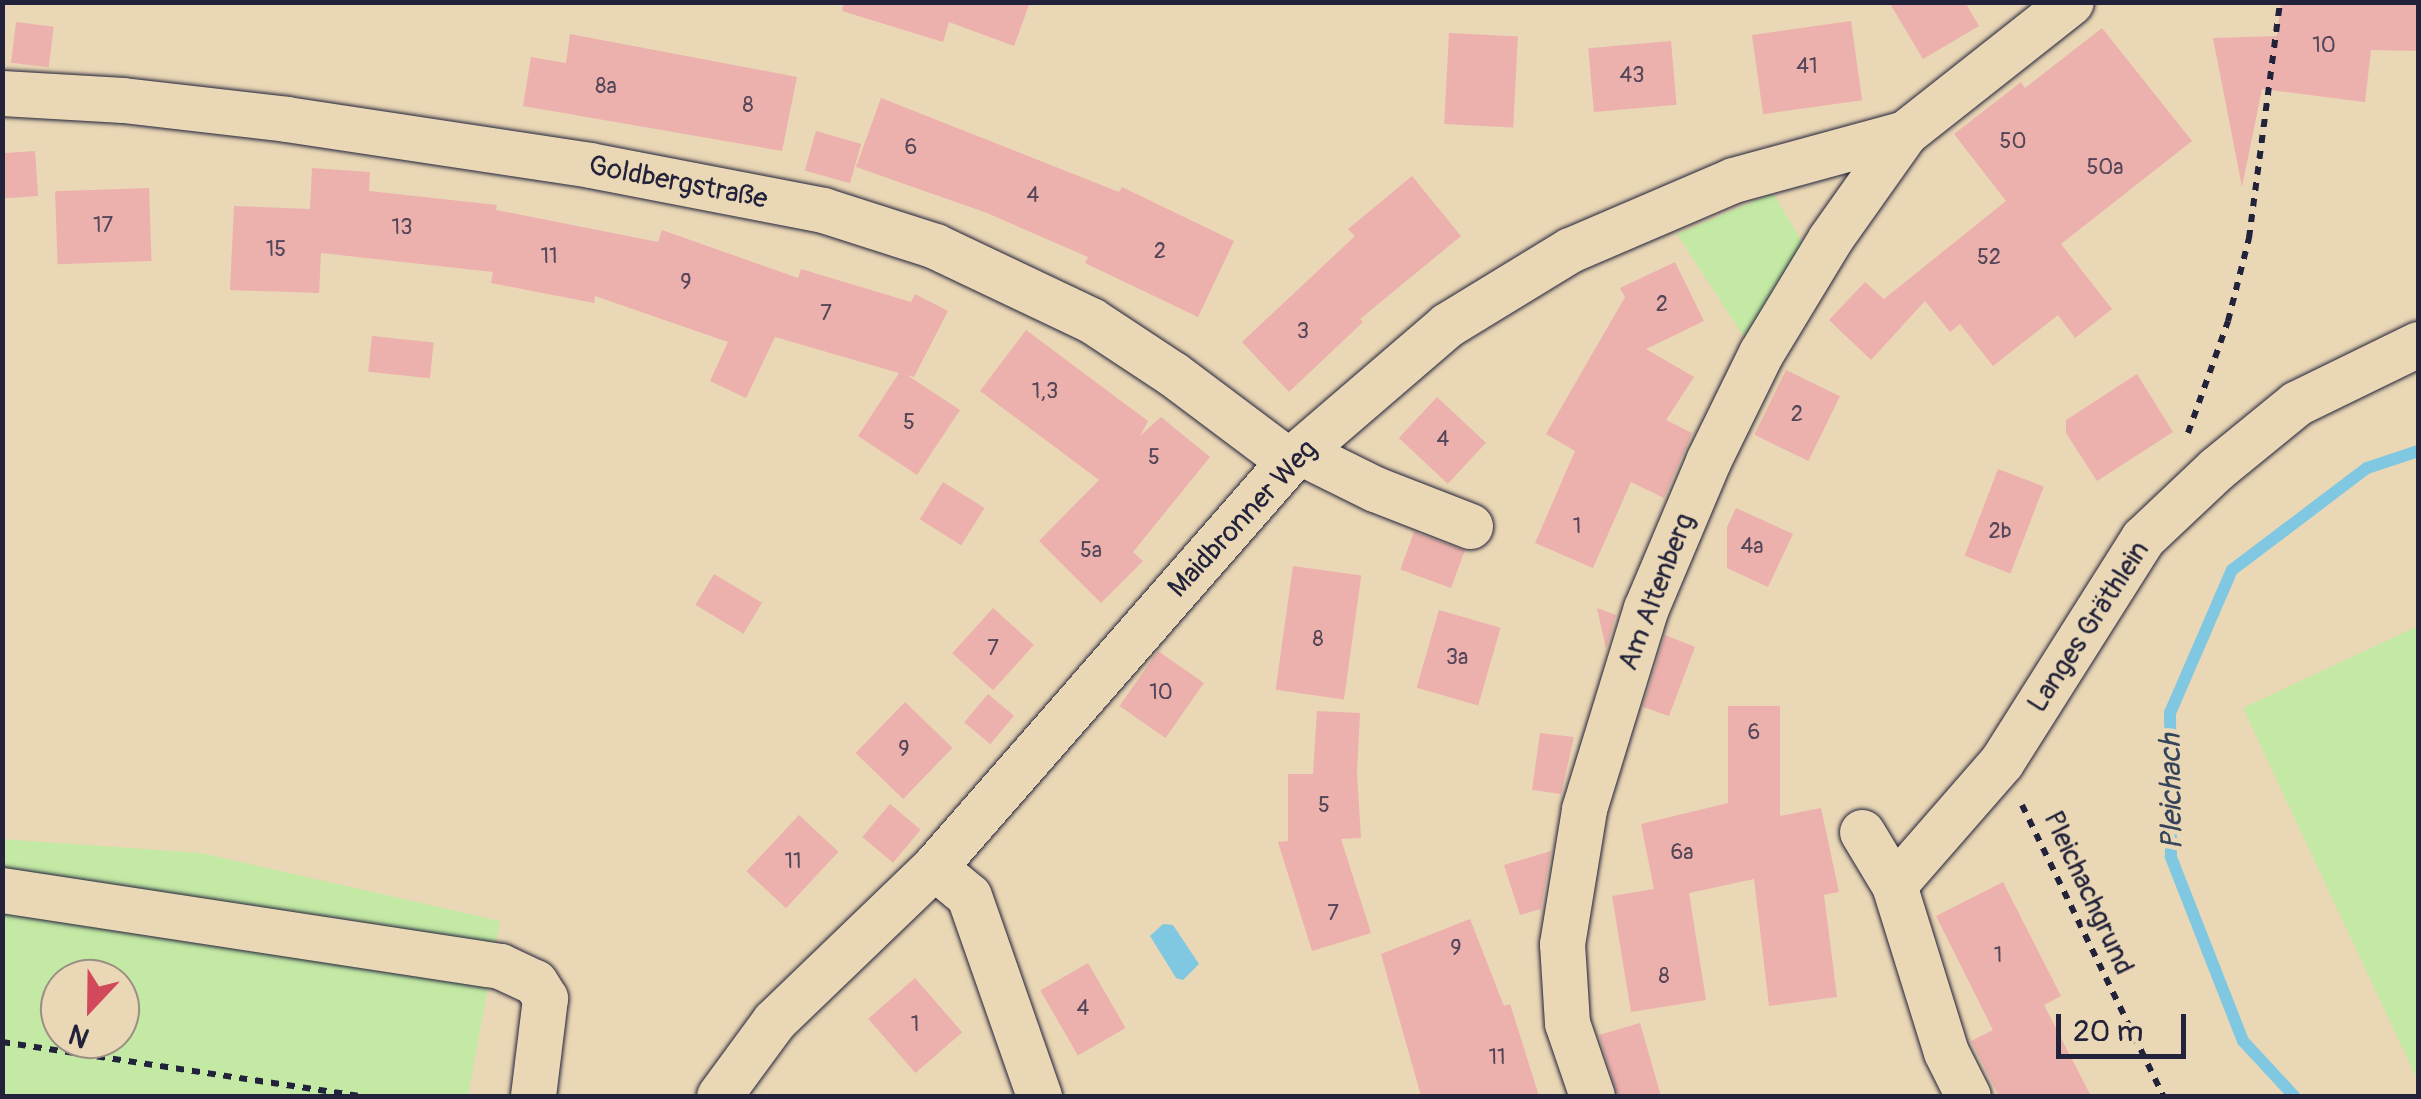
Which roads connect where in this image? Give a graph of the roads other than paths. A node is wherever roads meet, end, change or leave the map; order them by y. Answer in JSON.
{"nodes":[{"id":1,"x":2094,"y":2,"type":"edge"},
{"id":2,"x":2059,"y":12,"type":"edge"},
{"id":3,"x":2,"y":93,"type":"edge"},
{"id":4,"x":1904,"y":134,"type":"junction"},
{"id":5,"x":2418,"y":344,"type":"edge"},
{"id":6,"x":1295,"y":457,"type":"junction"},
{"id":7,"x":1470,"y":526,"type":"dead end"},
{"id":8,"x":1862,"y":832,"type":"dead end"},
{"id":9,"x":934,"y":867,"type":"junction"},
{"id":10,"x":1894,"y":884,"type":"junction"},
{"id":11,"x":2,"y":890,"type":"edge"},
{"id":12,"x":532,"y":1096,"type":"edge"},
{"id":13,"x":719,"y":1096,"type":"edge"},
{"id":14,"x":1039,"y":1096,"type":"edge"},
{"id":15,"x":1592,"y":1096,"type":"edge"},
{"id":16,"x":1968,"y":1096,"type":"edge"}],
"edges":[{"from":1,"to":2,"type":"street"},
{"from":2,"to":4,"type":"street"},
{"from":3,"to":6,"type":"street","name":"Goldbergstraße"},
{"from":4,"to":6,"type":"street","name":"Maidbronner Weg"},
{"from":4,"to":15,"type":"street","name":"Am Altenberg"},
{"from":5,"to":10,"type":"street","name":"Langes Gräthlein"},
{"from":6,"to":7,"type":"street","name":"Goldbergstraße"},
{"from":6,"to":9,"type":"street","name":"Maidbronner Weg"},
{"from":8,"to":10,"type":"street"},
{"from":9,"to":13,"type":"street","name":"Maidbronner Weg"},
{"from":9,"to":14,"type":"street"},
{"from":10,"to":16,"type":"street"},
{"from":11,"to":12,"type":"street"}]}
